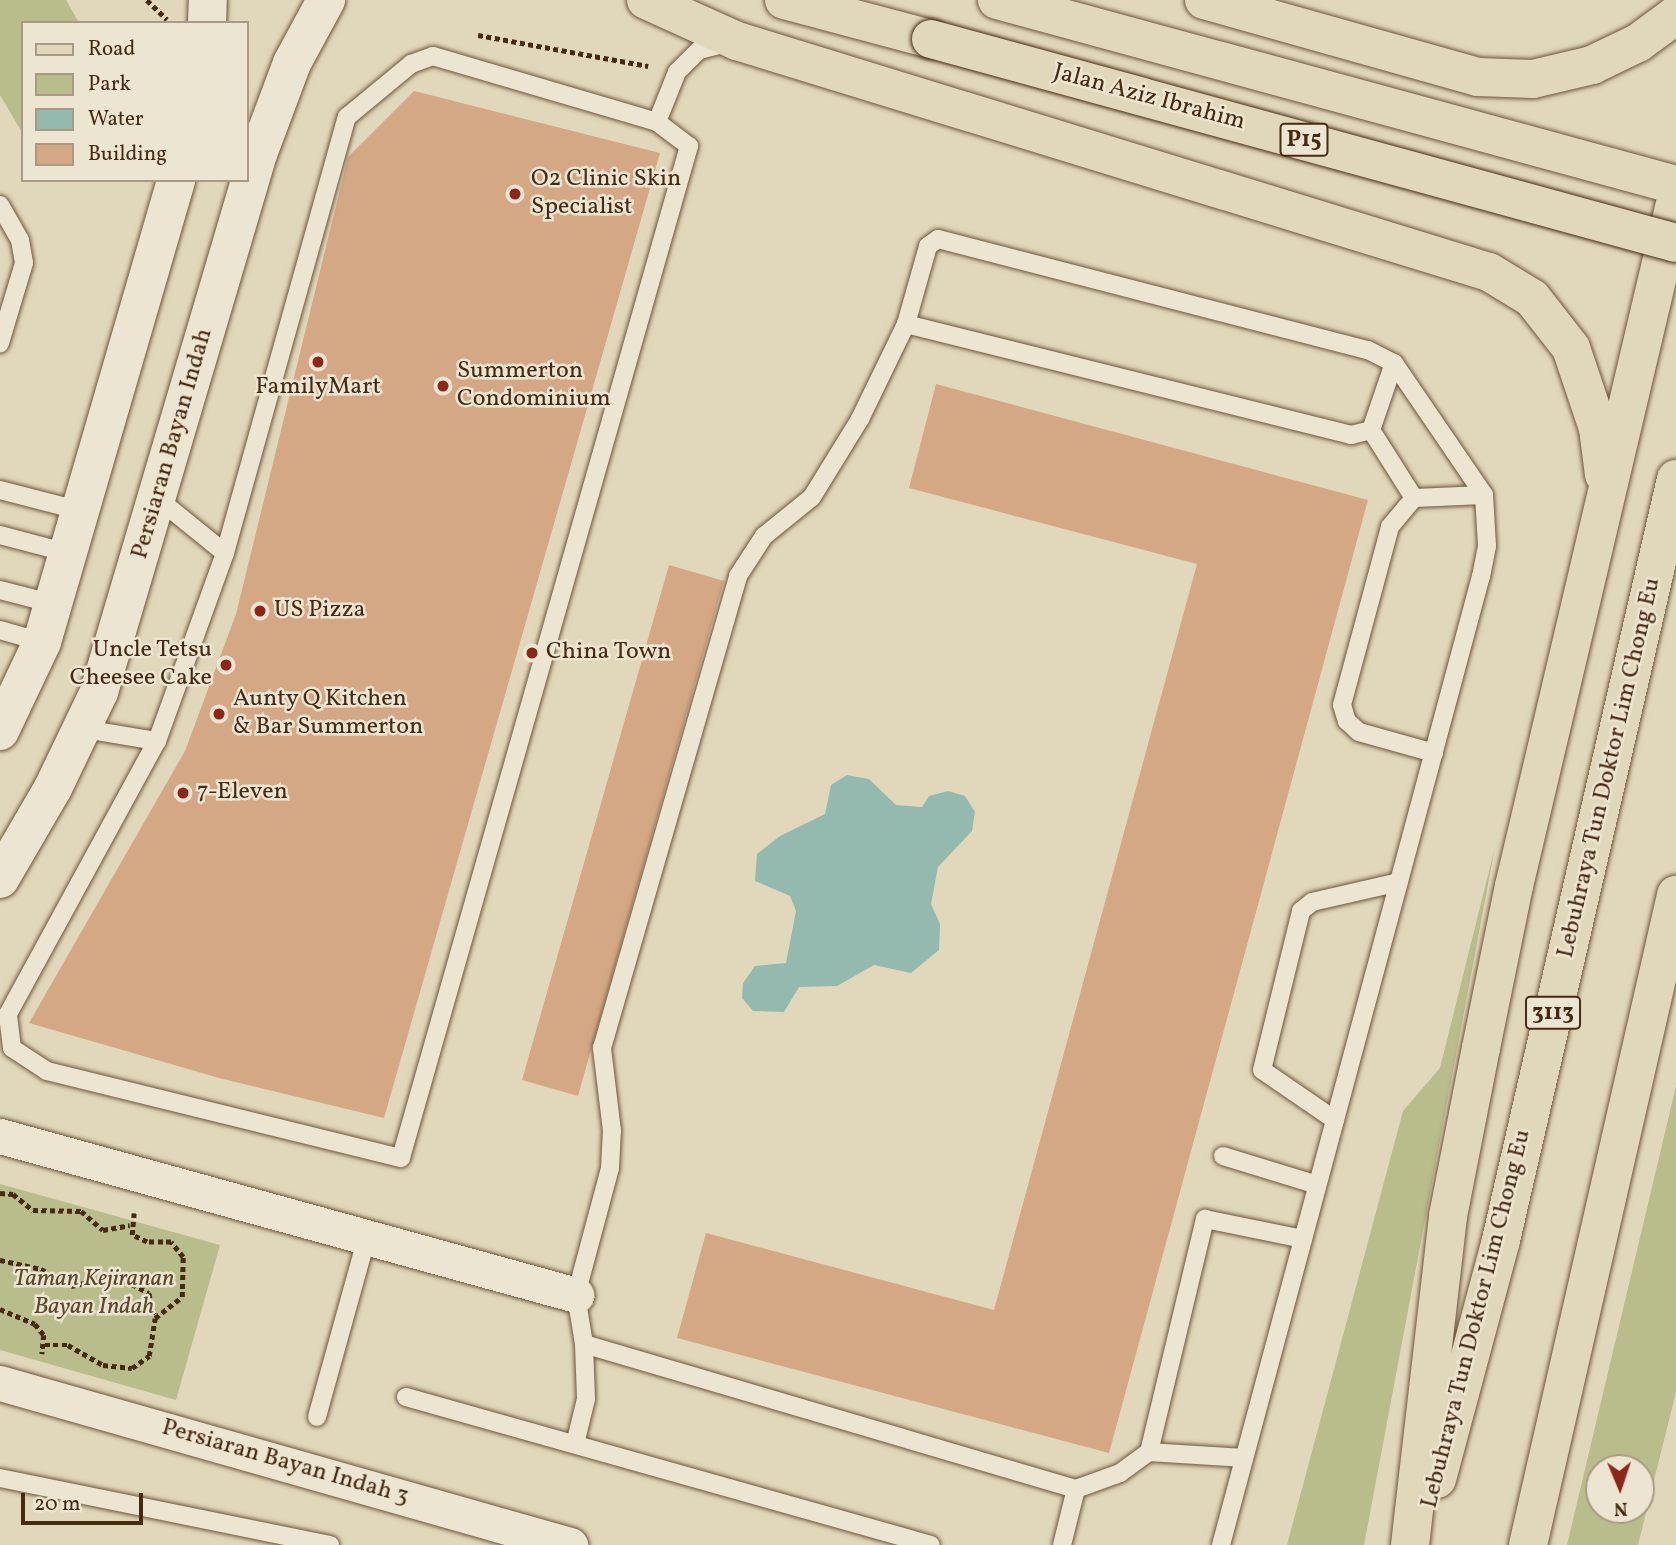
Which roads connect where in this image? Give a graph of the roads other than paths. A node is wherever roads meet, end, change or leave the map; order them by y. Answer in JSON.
{"nodes":[{"id":1,"x":208,"y":0,"type":"edge"},
{"id":2,"x":326,"y":0,"type":"edge"},
{"id":3,"x":646,"y":0,"type":"edge"},
{"id":4,"x":784,"y":0,"type":"edge"},
{"id":5,"x":998,"y":0,"type":"edge"},
{"id":6,"x":1204,"y":0,"type":"edge"},
{"id":7,"x":1676,"y":15,"type":"edge"},
{"id":8,"x":207,"y":21,"type":"edge"},
{"id":9,"x":737,"y":41,"type":"junction"},
{"id":10,"x":657,"y":122,"type":"junction"},
{"id":11,"x":175,"y":182,"type":"edge"},
{"id":12,"x":1676,"y":185,"type":"edge"},
{"id":13,"x":1676,"y":198,"type":"edge"},
{"id":14,"x":0,"y":205,"type":"edge"},
{"id":15,"x":1676,"y":243,"type":"edge"},
{"id":16,"x":906,"y":324,"type":"junction"},
{"id":17,"x":0,"y":343,"type":"edge"},
{"id":18,"x":1394,"y":363,"type":"junction"},
{"id":19,"x":1371,"y":430,"type":"junction"},
{"id":20,"x":1676,"y":479,"type":"edge"},
{"id":21,"x":0,"y":490,"type":"edge"},
{"id":22,"x":1484,"y":495,"type":"junction"},
{"id":23,"x":157,"y":498,"type":"junction"},
{"id":24,"x":1414,"y":498,"type":"junction"},
{"id":25,"x":1607,"y":498,"type":"junction"},
{"id":26,"x":81,"y":511,"type":"junction"},
{"id":27,"x":0,"y":535,"type":"edge"},
{"id":28,"x":68,"y":553,"type":"junction"},
{"id":29,"x":225,"y":553,"type":"junction"},
{"id":30,"x":0,"y":590,"type":"edge"},
{"id":31,"x":54,"y":604,"type":"junction"},
{"id":32,"x":0,"y":630,"type":"edge"},
{"id":33,"x":42,"y":642,"type":"junction"},
{"id":34,"x":85,"y":729,"type":"junction"},
{"id":35,"x":0,"y":731,"type":"edge"},
{"id":36,"x":157,"y":741,"type":"junction"},
{"id":37,"x":1433,"y":754,"type":"junction"},
{"id":38,"x":0,"y":878,"type":"edge"},
{"id":39,"x":1399,"y":882,"type":"junction"},
{"id":40,"x":1676,"y":895,"type":"edge"},
{"id":41,"x":1335,"y":1120,"type":"junction"},
{"id":42,"x":0,"y":1136,"type":"edge"},
{"id":43,"x":1223,"y":1156,"type":"dead end"},
{"id":44,"x":1317,"y":1185,"type":"junction"},
{"id":45,"x":367,"y":1237,"type":"junction"},
{"id":46,"x":1303,"y":1239,"type":"junction"},
{"id":47,"x":576,"y":1294,"type":"junction"},
{"id":48,"x":584,"y":1344,"type":"junction"},
{"id":49,"x":14,"y":1387,"type":"edge"},
{"id":50,"x":406,"y":1397,"type":"dead end"},
{"id":51,"x":317,"y":1417,"type":"dead end"},
{"id":52,"x":575,"y":1444,"type":"junction"},
{"id":53,"x":1149,"y":1452,"type":"junction"},
{"id":54,"x":1244,"y":1458,"type":"junction"},
{"id":55,"x":0,"y":1478,"type":"edge"},
{"id":56,"x":1076,"y":1489,"type":"junction"},
{"id":57,"x":330,"y":1545,"type":"edge"},
{"id":58,"x":570,"y":1545,"type":"edge"},
{"id":59,"x":931,"y":1545,"type":"edge"},
{"id":60,"x":1062,"y":1545,"type":"edge"},
{"id":61,"x":1221,"y":1545,"type":"edge"},
{"id":62,"x":1410,"y":1545,"type":"edge"},
{"id":63,"x":1419,"y":1545,"type":"edge"},
{"id":64,"x":1528,"y":1545,"type":"edge"}],
"edges":[{"from":1,"to":8,"type":"street"},
{"from":2,"to":23,"type":"street","name":"Persiaran Bayan Indah"},
{"from":3,"to":9,"type":"main road"},
{"from":4,"to":15,"type":"main road","name":"Jalan Aziz Ibrahim","number":"P15","bridge":true},
{"from":5,"to":12,"type":"main road","number":"P15"},
{"from":6,"to":7,"type":"main road"},
{"from":9,"to":10,"type":"lane"},
{"from":9,"to":25,"type":"main road"},
{"from":10,"to":29,"type":"lane"},
{"from":10,"to":36,"type":"lane"},
{"from":11,"to":26,"type":"street"},
{"from":13,"to":25,"type":"main road"},
{"from":14,"to":17,"type":"lane"},
{"from":16,"to":18,"type":"lane"},
{"from":16,"to":19,"type":"lane"},
{"from":16,"to":47,"type":"lane"},
{"from":18,"to":19,"type":"lane"},
{"from":18,"to":22,"type":"lane"},
{"from":19,"to":24,"type":"lane"},
{"from":20,"to":63,"type":"main road","name":"Lebuhraya Tun Doktor Lim Chong Eu","number":"3113"},
{"from":21,"to":26,"type":"lane"},
{"from":22,"to":24,"type":"lane"},
{"from":22,"to":37,"type":"lane"},
{"from":23,"to":29,"type":"lane"},
{"from":23,"to":34,"type":"street","name":"Persiaran Bayan Indah"},
{"from":24,"to":37,"type":"lane"},
{"from":25,"to":62,"type":"main road"},
{"from":26,"to":28,"type":"street"},
{"from":27,"to":28,"type":"lane"},
{"from":28,"to":31,"type":"street"},
{"from":29,"to":36,"type":"lane"},
{"from":30,"to":31,"type":"lane"},
{"from":31,"to":33,"type":"street"},
{"from":32,"to":33,"type":"lane"},
{"from":33,"to":35,"type":"street"},
{"from":34,"to":36,"type":"lane"},
{"from":34,"to":38,"type":"street","name":"Persiaran Bayan Indah"},
{"from":37,"to":39,"type":"lane"},
{"from":39,"to":41,"type":"lane"},
{"from":39,"to":41,"type":"lane"},
{"from":40,"to":64,"type":"main road"},
{"from":41,"to":44,"type":"lane"},
{"from":42,"to":45,"type":"street"},
{"from":43,"to":44,"type":"lane"},
{"from":44,"to":46,"type":"lane"},
{"from":45,"to":47,"type":"street"},
{"from":45,"to":51,"type":"lane"},
{"from":46,"to":53,"type":"lane"},
{"from":46,"to":54,"type":"lane"},
{"from":47,"to":48,"type":"lane"},
{"from":48,"to":52,"type":"lane"},
{"from":48,"to":56,"type":"lane"},
{"from":49,"to":58,"type":"street","name":"Persiaran Bayan Indah 3"},
{"from":50,"to":52,"type":"lane"},
{"from":52,"to":59,"type":"lane"},
{"from":53,"to":54,"type":"lane"},
{"from":53,"to":56,"type":"lane"},
{"from":54,"to":61,"type":"lane"},
{"from":55,"to":57,"type":"lane"},
{"from":56,"to":60,"type":"lane"}]}
